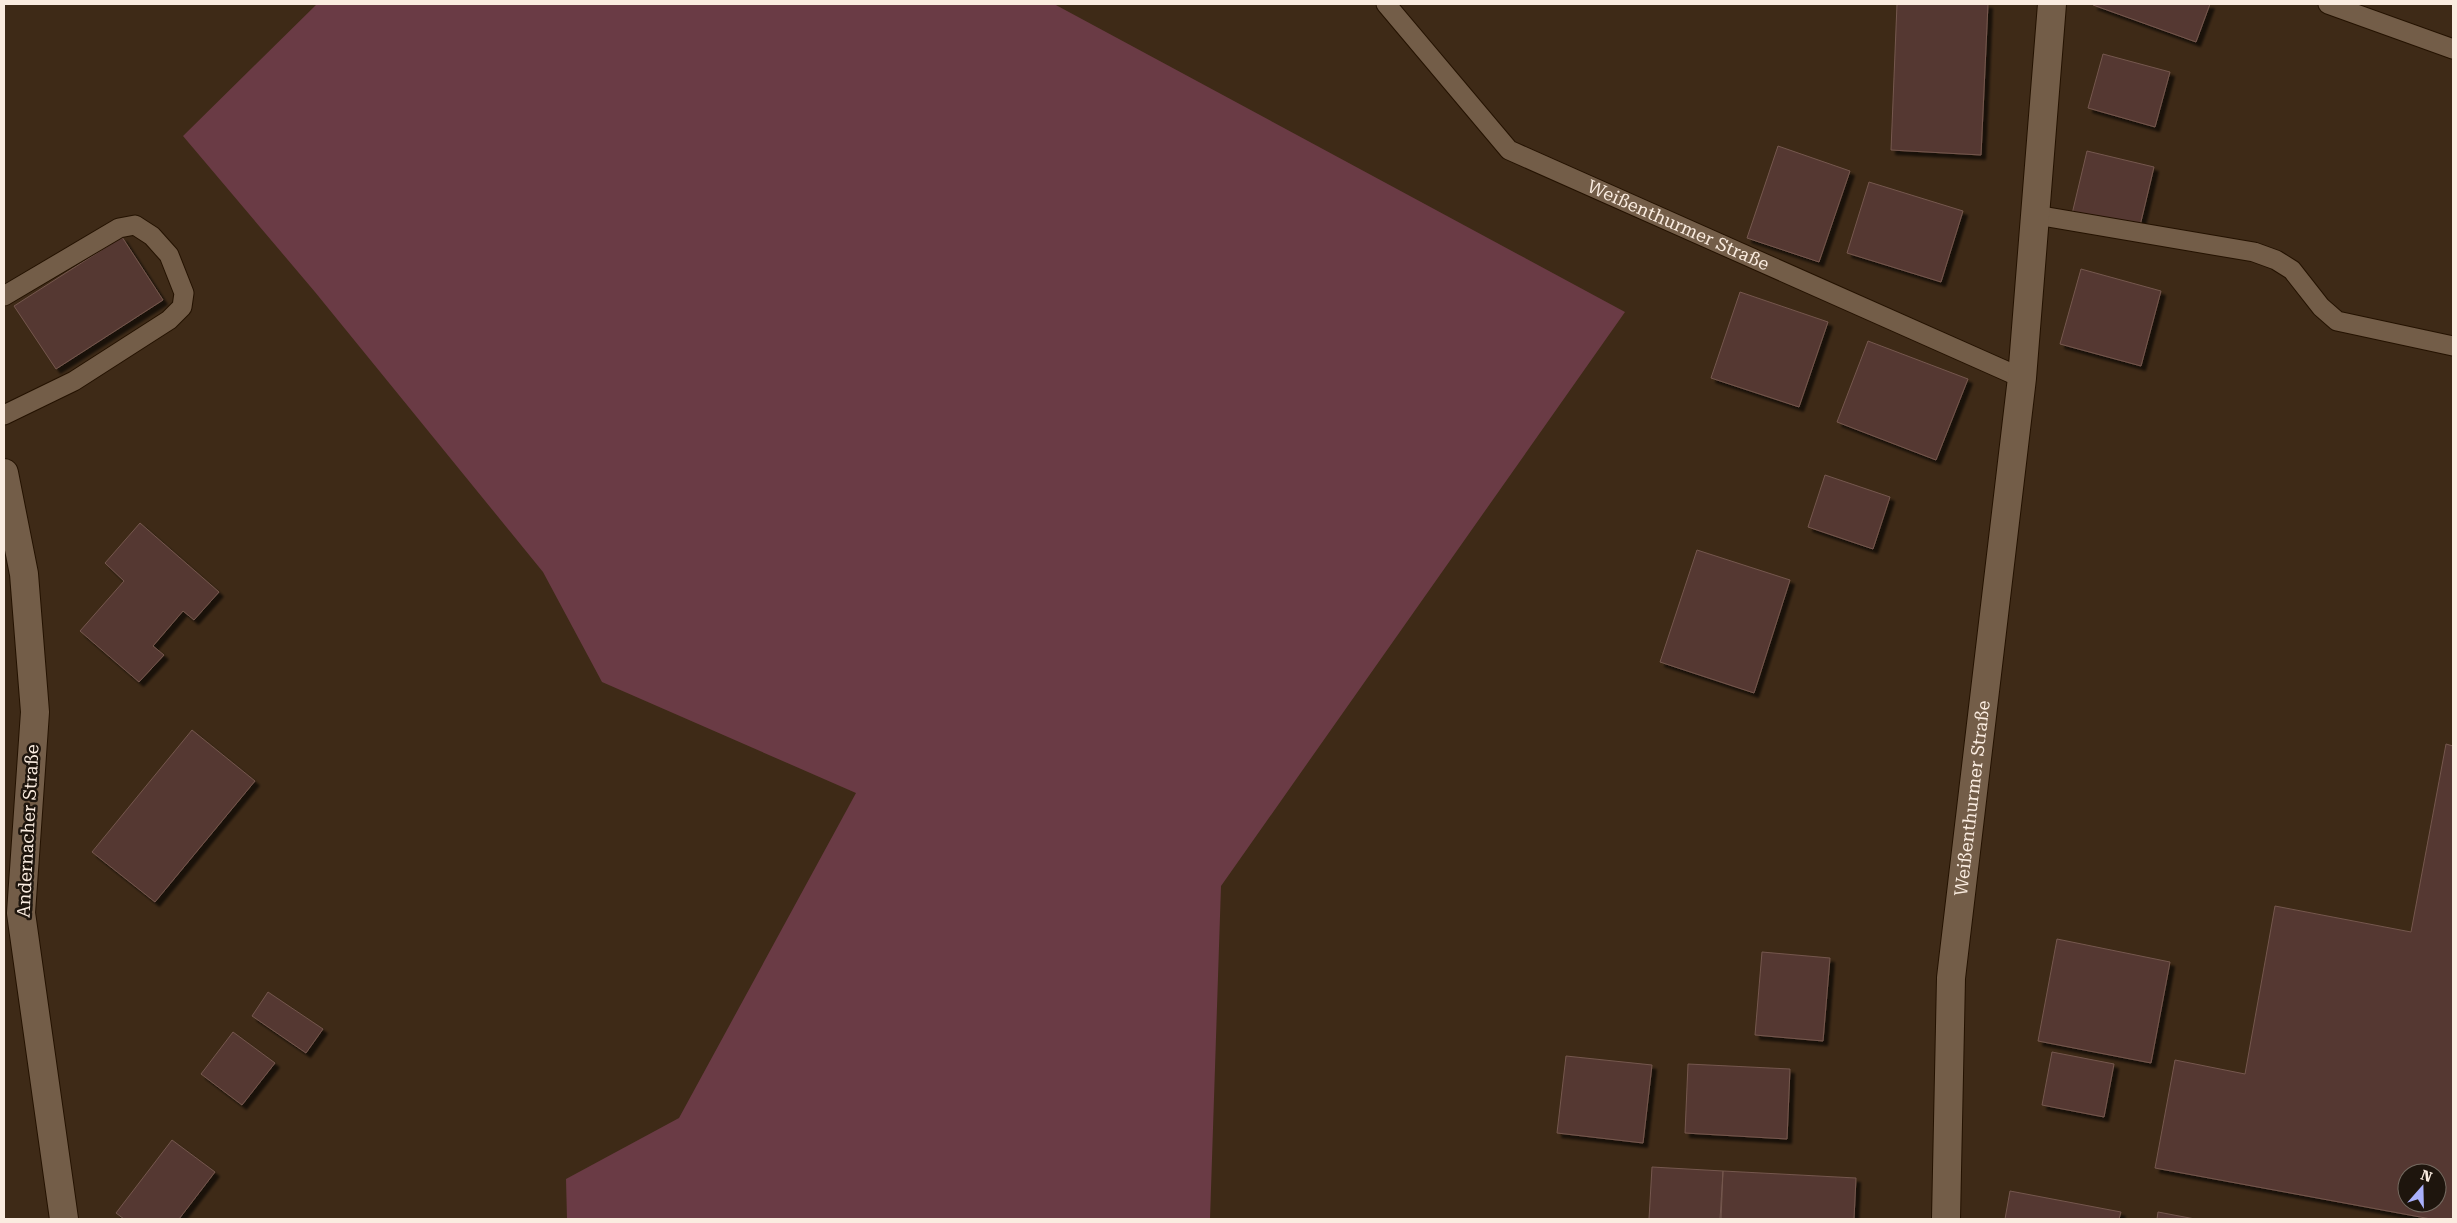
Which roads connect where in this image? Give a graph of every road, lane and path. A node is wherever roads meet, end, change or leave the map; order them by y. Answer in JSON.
{"nodes":[{"id":1,"x":1386,"y":4,"type":"edge"},
{"id":2,"x":2052,"y":4,"type":"edge"},
{"id":3,"x":2328,"y":4,"type":"edge"},
{"id":4,"x":2453,"y":49,"type":"edge"},
{"id":5,"x":2036,"y":215,"type":"junction"},
{"id":6,"x":4,"y":296,"type":"edge"},
{"id":7,"x":2453,"y":346,"type":"edge"},
{"id":8,"x":2022,"y":378,"type":"junction"},
{"id":9,"x":4,"y":415,"type":"edge"},
{"id":10,"x":4,"y":473,"type":"edge"},
{"id":11,"x":64,"y":1219,"type":"edge"},
{"id":12,"x":1946,"y":1219,"type":"edge"}],
"edges":[{"from":1,"to":8,"type":"lane","name":"Weißenthurmer Straße"},
{"from":2,"to":5,"type":"street","name":"Weißenthurmer Straße"},
{"from":3,"to":4,"type":"lane"},
{"from":5,"to":7,"type":"lane"},
{"from":5,"to":8,"type":"street","name":"Weißenthurmer Straße"},
{"from":6,"to":9,"type":"lane"},
{"from":8,"to":12,"type":"street","name":"Weißenthurmer Straße"},
{"from":10,"to":11,"type":"street","name":"Andernacher Straße"}]}
